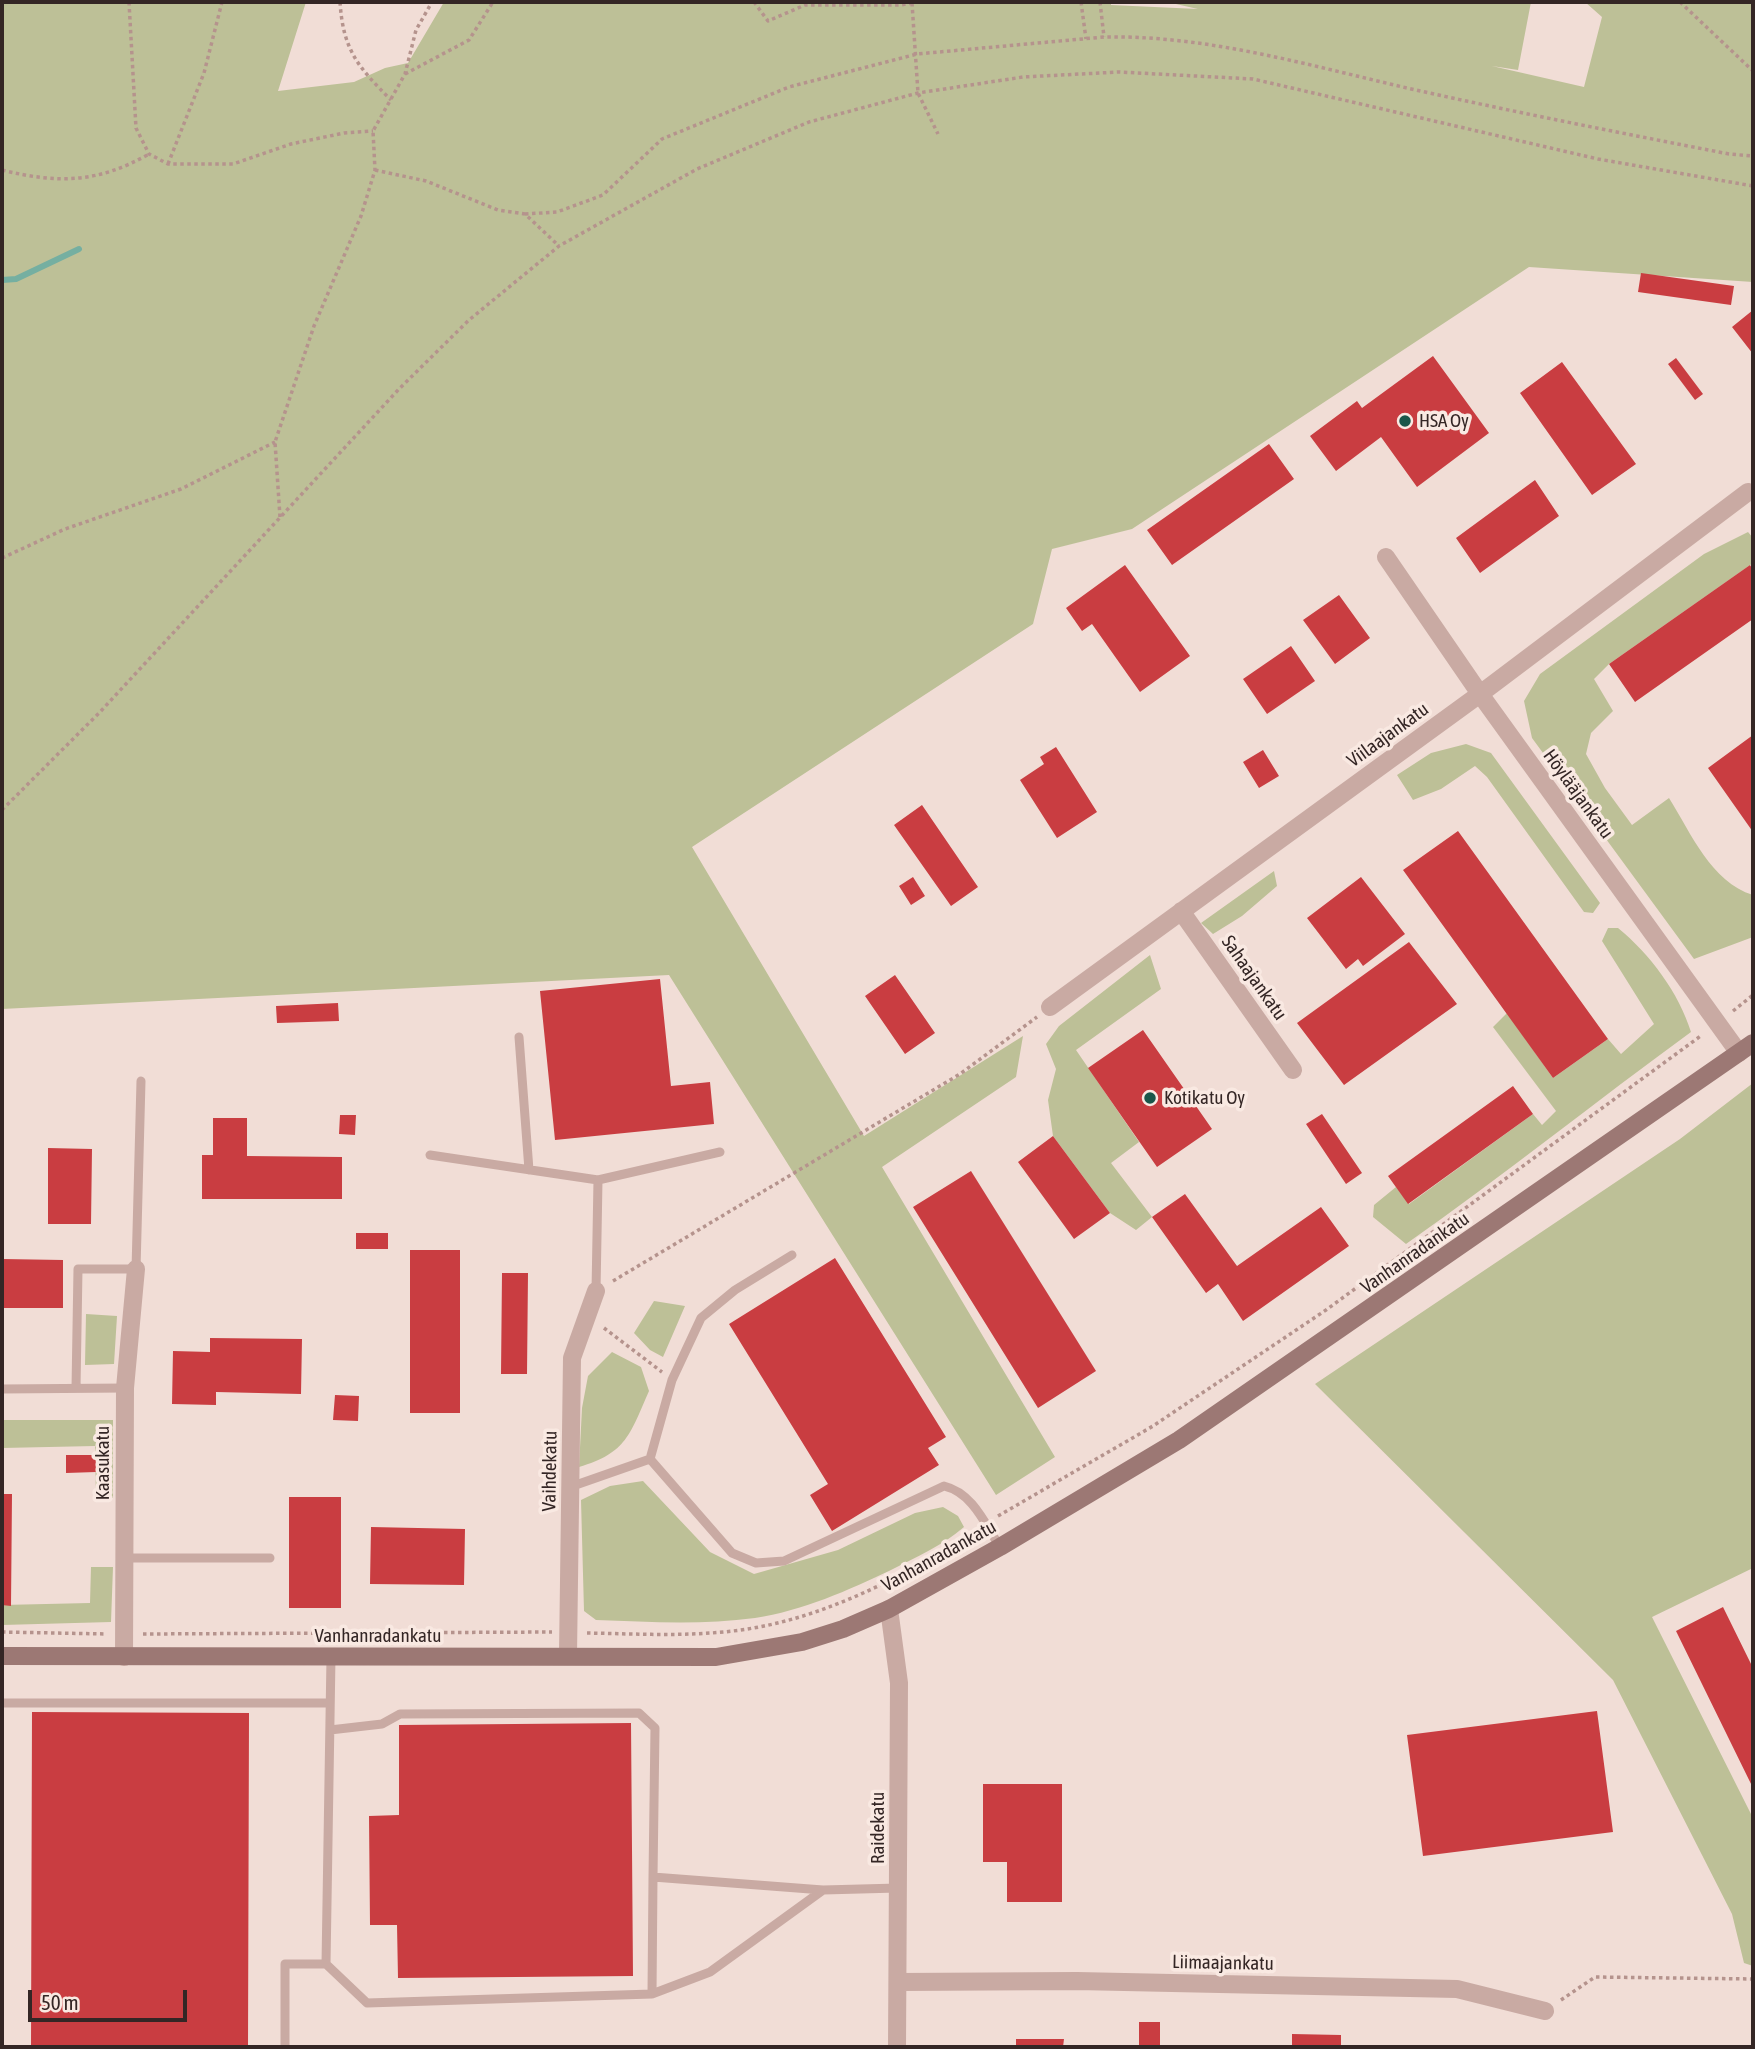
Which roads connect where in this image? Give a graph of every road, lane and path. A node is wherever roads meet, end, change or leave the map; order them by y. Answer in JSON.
{"nodes":[{"id":1,"x":129,"y":2,"type":"edge"},
{"id":2,"x":222,"y":2,"type":"edge"},
{"id":3,"x":340,"y":2,"type":"edge"},
{"id":4,"x":432,"y":2,"type":"edge"},
{"id":5,"x":493,"y":2,"type":"edge"},
{"id":6,"x":754,"y":2,"type":"edge"},
{"id":7,"x":914,"y":2,"type":"edge"},
{"id":8,"x":1081,"y":2,"type":"edge"},
{"id":9,"x":1100,"y":2,"type":"edge"},
{"id":10,"x":1680,"y":2,"type":"edge"},
{"id":11,"x":1104,"y":37,"type":"junction"},
{"id":12,"x":1086,"y":39,"type":"junction"},
{"id":13,"x":917,"y":54,"type":"junction"},
{"id":14,"x":1753,"y":71,"type":"edge"},
{"id":15,"x":405,"y":74,"type":"junction"},
{"id":16,"x":918,"y":93,"type":"junction"},
{"id":17,"x":391,"y":100,"type":"junction"},
{"id":18,"x":373,"y":131,"type":"junction"},
{"id":19,"x":938,"y":134,"type":"dead end"},
{"id":20,"x":149,"y":154,"type":"junction"},
{"id":21,"x":1753,"y":156,"type":"edge"},
{"id":22,"x":168,"y":164,"type":"junction"},
{"id":23,"x":2,"y":170,"type":"edge"},
{"id":24,"x":375,"y":170,"type":"junction"},
{"id":25,"x":1753,"y":186,"type":"edge"},
{"id":26,"x":525,"y":214,"type":"junction"},
{"id":27,"x":559,"y":246,"type":"junction"},
{"id":28,"x":275,"y":442,"type":"junction"},
{"id":29,"x":1748,"y":492,"type":"dead end"},
{"id":30,"x":279,"y":517,"type":"junction"},
{"id":31,"x":1386,"y":557,"type":"dead end"},
{"id":32,"x":2,"y":558,"type":"edge"},
{"id":33,"x":1480,"y":694,"type":"junction"},
{"id":34,"x":2,"y":810,"type":"edge"},
{"id":35,"x":1181,"y":911,"type":"junction"},
{"id":36,"x":1753,"y":995,"type":"edge"},
{"id":37,"x":1050,"y":1007,"type":"joint"},
{"id":38,"x":1718,"y":1023,"type":"junction"},
{"id":39,"x":519,"y":1037,"type":"dead end"},
{"id":40,"x":1746,"y":1048,"type":"edge"},
{"id":41,"x":1293,"y":1070,"type":"dead end"},
{"id":42,"x":141,"y":1081,"type":"dead end"},
{"id":43,"x":720,"y":1152,"type":"dead end"},
{"id":44,"x":429,"y":1154,"type":"dead end"},
{"id":45,"x":529,"y":1170,"type":"junction"},
{"id":46,"x":598,"y":1180,"type":"junction"},
{"id":47,"x":792,"y":1255,"type":"dead end"},
{"id":48,"x":136,"y":1269,"type":"junction"},
{"id":49,"x":596,"y":1291,"type":"junction"},
{"id":50,"x":587,"y":1315,"type":"junction"},
{"id":51,"x":672,"y":1380,"type":"junction"},
{"id":52,"x":76,"y":1388,"type":"junction"},
{"id":53,"x":125,"y":1388,"type":"junction"},
{"id":54,"x":2,"y":1389,"type":"edge"},
{"id":55,"x":650,"y":1459,"type":"junction"},
{"id":56,"x":570,"y":1487,"type":"junction"},
{"id":57,"x":985,"y":1523,"type":"junction"},
{"id":58,"x":1000,"y":1547,"type":"junction"},
{"id":59,"x":123,"y":1558,"type":"junction"},
{"id":60,"x":270,"y":1558,"type":"dead end"},
{"id":61,"x":889,"y":1609,"type":"junction"},
{"id":62,"x":2,"y":1632,"type":"edge"},
{"id":63,"x":569,"y":1632,"type":"junction"},
{"id":64,"x":122,"y":1634,"type":"junction"},
{"id":65,"x":568,"y":1656,"type":"junction"},
{"id":66,"x":2,"y":1657,"type":"edge"},
{"id":67,"x":124,"y":1657,"type":"junction"},
{"id":68,"x":331,"y":1657,"type":"junction"},
{"id":69,"x":2,"y":1703,"type":"edge"},
{"id":70,"x":329,"y":1703,"type":"junction"},
{"id":71,"x":330,"y":1730,"type":"junction"},
{"id":72,"x":653,"y":1877,"type":"junction"},
{"id":73,"x":898,"y":1888,"type":"junction"},
{"id":74,"x":823,"y":1890,"type":"junction"},
{"id":75,"x":326,"y":1964,"type":"junction"},
{"id":76,"x":1753,"y":1979,"type":"edge"},
{"id":77,"x":898,"y":1982,"type":"junction"},
{"id":78,"x":652,"y":1994,"type":"junction"},
{"id":79,"x":1545,"y":2011,"type":"joint"},
{"id":80,"x":285,"y":2047,"type":"edge"},
{"id":81,"x":897,"y":2047,"type":"edge"}],
"edges":[{"from":1,"to":20,"type":"path"},
{"from":2,"to":22,"type":"path"},
{"from":3,"to":17,"type":"path"},
{"from":4,"to":15,"type":"path"},
{"from":5,"to":15,"type":"path"},
{"from":6,"to":7,"type":"path"},
{"from":7,"to":13,"type":"path"},
{"from":8,"to":12,"type":"path"},
{"from":9,"to":11,"type":"path"},
{"from":10,"to":14,"type":"path"},
{"from":11,"to":12,"type":"path"},
{"from":11,"to":21,"type":"path"},
{"from":12,"to":13,"type":"path"},
{"from":13,"to":16,"type":"path"},
{"from":13,"to":26,"type":"path"},
{"from":15,"to":17,"type":"path"},
{"from":16,"to":19,"type":"path"},
{"from":16,"to":25,"type":"path"},
{"from":16,"to":27,"type":"path"},
{"from":17,"to":18,"type":"path"},
{"from":18,"to":22,"type":"path"},
{"from":18,"to":24,"type":"path"},
{"from":20,"to":22,"type":"path"},
{"from":20,"to":23,"type":"path"},
{"from":24,"to":26,"type":"path"},
{"from":24,"to":28,"type":"path"},
{"from":26,"to":27,"type":"path"},
{"from":27,"to":30,"type":"path"},
{"from":28,"to":30,"type":"path"},
{"from":28,"to":32,"type":"path"},
{"from":29,"to":33,"type":"street","name":"Viilaajankatu"},
{"from":30,"to":34,"type":"path"},
{"from":31,"to":33,"type":"street","name":"Höylääjankatu"},
{"from":33,"to":35,"type":"street","name":"Viilaajankatu"},
{"from":33,"to":38,"type":"street","name":"Höylääjankatu"},
{"from":35,"to":37,"type":"street","name":"Viilaajankatu"},
{"from":35,"to":41,"type":"street","name":"Sahaajankatu"},
{"from":36,"to":38,"type":"path"},
{"from":37,"to":49,"type":"path"},
{"from":38,"to":40,"type":"street","name":"Höylääjankatu"},
{"from":38,"to":57,"type":"path"},
{"from":39,"to":45,"type":"lane"},
{"from":40,"to":58,"type":"street","name":"Vanhanradankatu"},
{"from":42,"to":48,"type":"lane"},
{"from":43,"to":46,"type":"lane"},
{"from":44,"to":45,"type":"lane"},
{"from":45,"to":46,"type":"lane"},
{"from":46,"to":49,"type":"lane"},
{"from":47,"to":51,"type":"lane"},
{"from":48,"to":52,"type":"lane"},
{"from":48,"to":53,"type":"street","name":"Kaasukatu"},
{"from":49,"to":50,"type":"street","name":"Vaihdekatu"},
{"from":50,"to":51,"type":"path"},
{"from":50,"to":56,"type":"street","name":"Vaihdekatu"},
{"from":51,"to":55,"type":"lane"},
{"from":52,"to":53,"type":"lane"},
{"from":52,"to":54,"type":"lane"},
{"from":53,"to":59,"type":"street","name":"Kaasukatu"},
{"from":55,"to":56,"type":"lane"},
{"from":55,"to":57,"type":"lane"},
{"from":56,"to":63,"type":"street","name":"Vaihdekatu"},
{"from":57,"to":58,"type":"lane"},
{"from":57,"to":63,"type":"path"},
{"from":58,"to":61,"type":"street","name":"Vanhanradankatu"},
{"from":59,"to":60,"type":"lane"},
{"from":59,"to":64,"type":"street","name":"Kaasukatu"},
{"from":61,"to":65,"type":"street","name":"Vanhanradankatu"},
{"from":61,"to":73,"type":"street","name":"Raidekatu"},
{"from":62,"to":64,"type":"path"},
{"from":63,"to":64,"type":"path"},
{"from":63,"to":65,"type":"street","name":"Vaihdekatu"},
{"from":64,"to":67,"type":"street","name":"Kaasukatu"},
{"from":65,"to":68,"type":"street","name":"Vanhanradankatu"},
{"from":66,"to":67,"type":"street","name":"Vanhanradankatu"},
{"from":67,"to":68,"type":"street","name":"Vanhanradankatu"},
{"from":68,"to":70,"type":"lane"},
{"from":69,"to":70,"type":"lane"},
{"from":70,"to":71,"type":"lane"},
{"from":71,"to":72,"type":"lane"},
{"from":71,"to":75,"type":"lane"},
{"from":72,"to":74,"type":"lane"},
{"from":72,"to":78,"type":"lane"},
{"from":73,"to":74,"type":"lane"},
{"from":73,"to":77,"type":"street","name":"Raidekatu"},
{"from":74,"to":78,"type":"lane"},
{"from":75,"to":78,"type":"lane"},
{"from":75,"to":80,"type":"lane"},
{"from":76,"to":79,"type":"path"},
{"from":77,"to":79,"type":"street","name":"Liimaajankatu"},
{"from":77,"to":81,"type":"street","name":"Raidekatu"}]}
